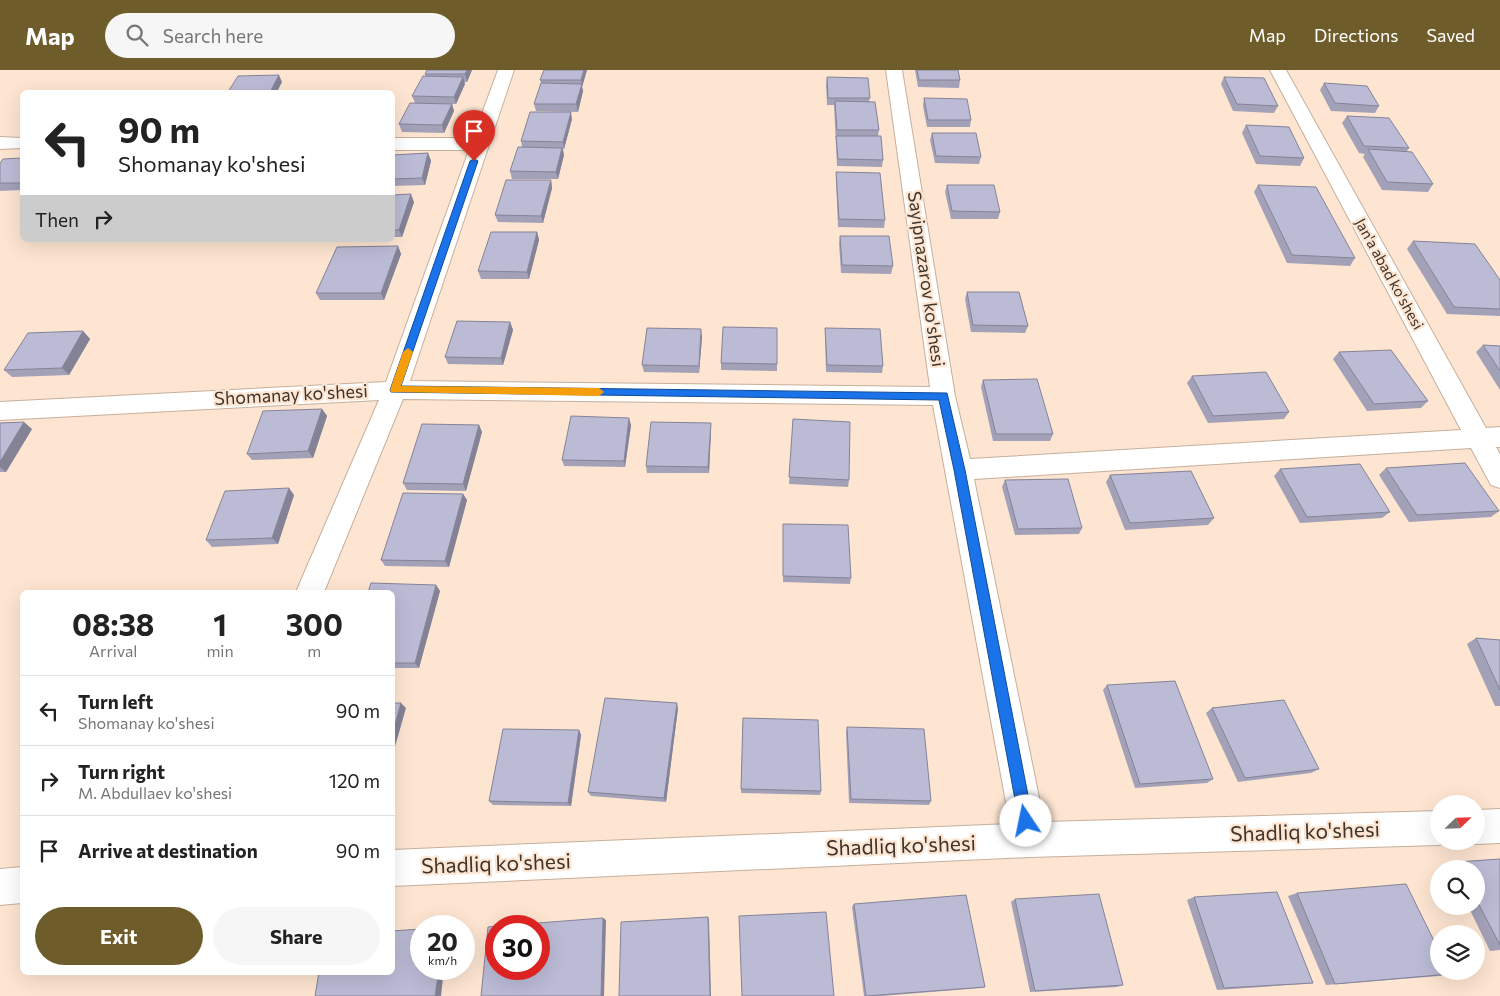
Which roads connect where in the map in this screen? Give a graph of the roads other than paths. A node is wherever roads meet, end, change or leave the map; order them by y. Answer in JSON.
{"nodes":[{"id":1,"x":506,"y":70,"type":"edge"},
{"id":2,"x":894,"y":70,"type":"edge"},
{"id":3,"x":1278,"y":70,"type":"edge"},
{"id":4,"x":0,"y":143,"type":"edge"},
{"id":5,"x":20,"y":143,"type":"edge"},
{"id":6,"x":395,"y":144,"type":"edge"},
{"id":7,"x":480,"y":144,"type":"junction"},
{"id":8,"x":395,"y":390,"type":"junction"},
{"id":9,"x":943,"y":396,"type":"junction"},
{"id":10,"x":0,"y":411,"type":"edge"},
{"id":11,"x":1489,"y":437,"type":"edge"},
{"id":12,"x":959,"y":470,"type":"junction"},
{"id":13,"x":1500,"y":478,"type":"edge"},
{"id":14,"x":311,"y":590,"type":"edge"},
{"id":15,"x":1500,"y":826,"type":"edge"},
{"id":16,"x":1485,"y":827,"type":"edge"},
{"id":17,"x":1430,"y":828,"type":"edge"},
{"id":18,"x":1030,"y":840,"type":"junction"},
{"id":19,"x":395,"y":868,"type":"edge"},
{"id":20,"x":20,"y":886,"type":"edge"},
{"id":21,"x":0,"y":887,"type":"edge"}],
"edges":[{"from":1,"to":7,"type":"street"},
{"from":2,"to":9,"type":"street","name":"Sayipnazarov ko'shesi"},
{"from":3,"to":11,"type":"street","name":"Jan'a abad ko'shesi"},
{"from":4,"to":5,"type":"street"},
{"from":6,"to":7,"type":"street"},
{"from":7,"to":8,"type":"street"},
{"from":8,"to":9,"type":"street","name":"Shomanay ko'shesi"},
{"from":8,"to":10,"type":"street","name":"Shomanay ko'shesi"},
{"from":8,"to":14,"type":"street"},
{"from":9,"to":12,"type":"street","name":"Sayipnazarov ko'shesi"},
{"from":11,"to":12,"type":"street"},
{"from":11,"to":13,"type":"street","name":"Jan'a abad ko'shesi"},
{"from":12,"to":18,"type":"street","name":"Sayipnazarov ko'shesi"},
{"from":15,"to":16,"type":"street"},
{"from":17,"to":18,"type":"street","name":"Shadliq ko'shesi"},
{"from":18,"to":19,"type":"street","name":"Shadliq ko'shesi"},
{"from":20,"to":21,"type":"street"}]}
